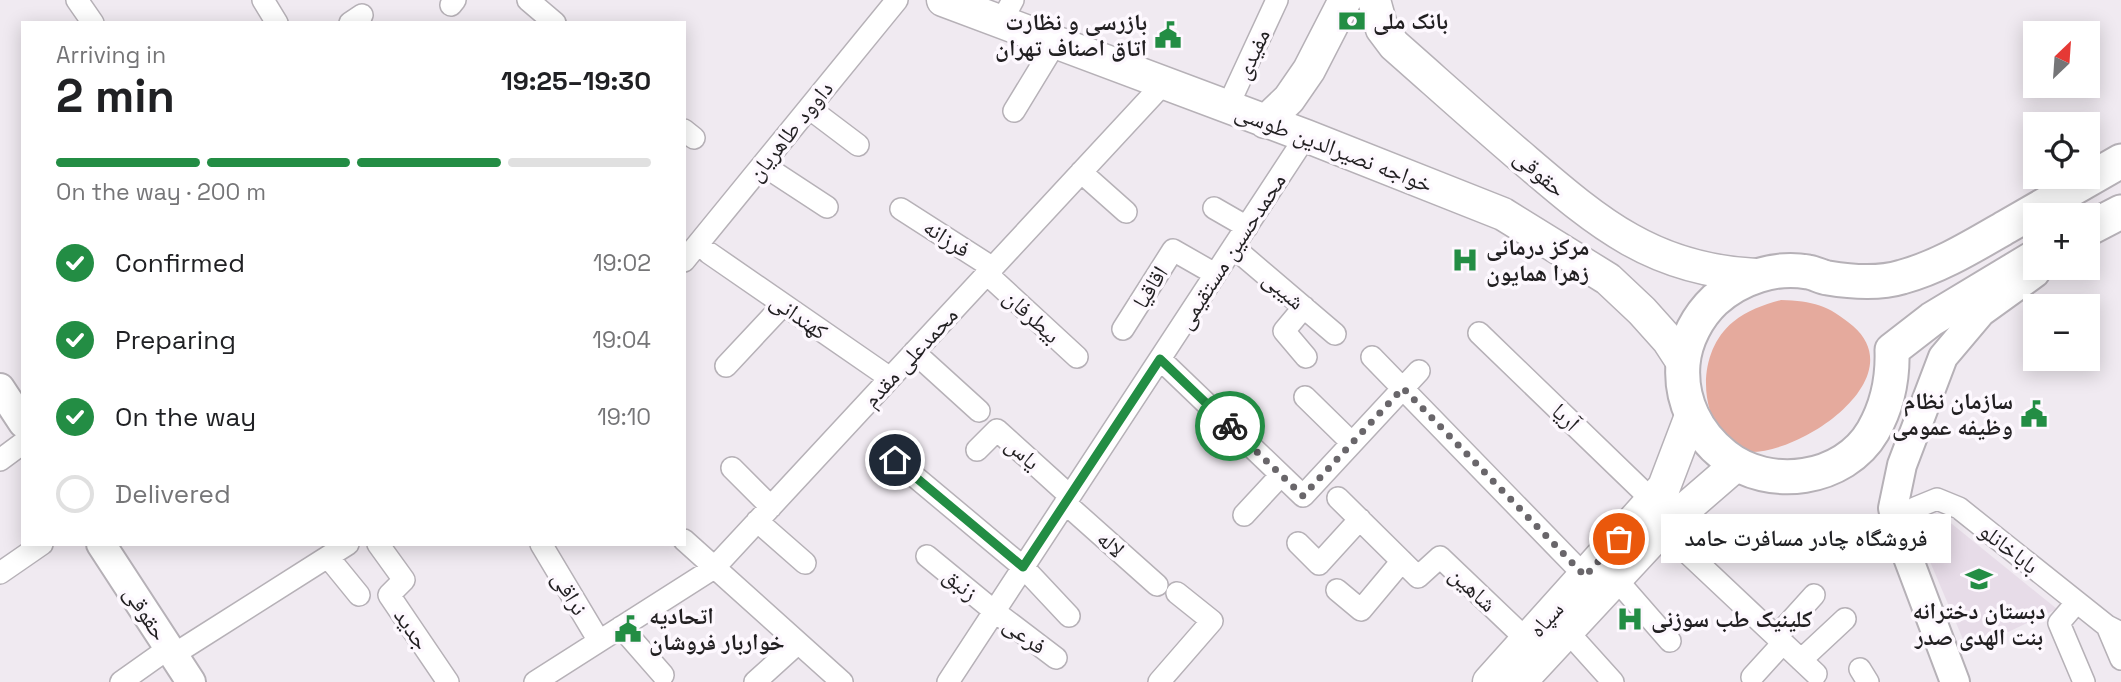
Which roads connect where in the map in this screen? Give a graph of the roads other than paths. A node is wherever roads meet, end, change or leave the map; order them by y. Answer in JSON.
{"nodes":[{"id":1,"x":77,"y":0,"type":"edge"},
{"id":2,"x":263,"y":0,"type":"edge"},
{"id":3,"x":897,"y":0,"type":"edge"},
{"id":4,"x":943,"y":0,"type":"edge"},
{"id":5,"x":1277,"y":0,"type":"edge"},
{"id":6,"x":1345,"y":0,"type":"edge"},
{"id":7,"x":1374,"y":0,"type":"edge"},
{"id":8,"x":532,"y":1,"type":"edge"},
{"id":9,"x":1007,"y":11,"type":"edge"},
{"id":10,"x":92,"y":21,"type":"edge"},
{"id":11,"x":276,"y":21,"type":"edge"},
{"id":12,"x":553,"y":21,"type":"edge"},
{"id":13,"x":1056,"y":42,"type":"junction"},
{"id":14,"x":1164,"y":83,"type":"junction"},
{"id":15,"x":809,"y":108,"type":"junction"},
{"id":16,"x":1227,"y":108,"type":"junction"},
{"id":17,"x":1014,"y":111,"type":"dead end"},
{"id":18,"x":1265,"y":122,"type":"junction"},
{"id":19,"x":1306,"y":136,"type":"junction"},
{"id":20,"x":858,"y":145,"type":"dead end"},
{"id":21,"x":2121,"y":161,"type":"edge"},
{"id":22,"x":763,"y":165,"type":"junction"},
{"id":23,"x":1081,"y":172,"type":"junction"},
{"id":24,"x":827,"y":207,"type":"dead end"},
{"id":25,"x":1214,"y":208,"type":"dead end"},
{"id":26,"x":901,"y":209,"type":"dead end"},
{"id":27,"x":1126,"y":212,"type":"dead end"},
{"id":28,"x":1247,"y":227,"type":"junction"},
{"id":29,"x":1233,"y":247,"type":"junction"},
{"id":30,"x":709,"y":253,"type":"dead end"},
{"id":31,"x":686,"y":256,"type":"edge"},
{"id":32,"x":2023,"y":264,"type":"edge"},
{"id":33,"x":990,"y":271,"type":"junction"},
{"id":34,"x":1215,"y":274,"type":"junction"},
{"id":35,"x":1756,"y":275,"type":"junction"},
{"id":36,"x":2025,"y":280,"type":"edge"},
{"id":37,"x":783,"y":305,"type":"junction"},
{"id":38,"x":1304,"y":307,"type":"junction"},
{"id":39,"x":1123,"y":329,"type":"dead end"},
{"id":40,"x":1479,"y":333,"type":"dead end"},
{"id":41,"x":1335,"y":334,"type":"dead end"},
{"id":42,"x":914,"y":352,"type":"junction"},
{"id":43,"x":1077,"y":357,"type":"dead end"},
{"id":44,"x":1306,"y":357,"type":"dead end"},
{"id":45,"x":1372,"y":357,"type":"dead end"},
{"id":46,"x":1160,"y":359,"type":"junction"},
{"id":47,"x":1683,"y":363,"type":"junction"},
{"id":48,"x":726,"y":366,"type":"dead end"},
{"id":49,"x":1419,"y":371,"type":"dead end"},
{"id":50,"x":890,"y":378,"type":"junction"},
{"id":51,"x":1403,"y":388,"type":"junction"},
{"id":52,"x":10,"y":391,"type":"edge"},
{"id":53,"x":1305,"y":397,"type":"dead end"},
{"id":54,"x":979,"y":411,"type":"dead end"},
{"id":55,"x":1691,"y":416,"type":"junction"},
{"id":56,"x":21,"y":418,"type":"edge"},
{"id":57,"x":1352,"y":443,"type":"junction"},
{"id":58,"x":21,"y":444,"type":"edge"},
{"id":59,"x":977,"y":450,"type":"dead end"},
{"id":60,"x":0,"y":460,"type":"edge"},
{"id":61,"x":895,"y":460,"type":"dead end"},
{"id":62,"x":1736,"y":465,"type":"junction"},
{"id":63,"x":732,"y":468,"type":"dead end"},
{"id":64,"x":1281,"y":475,"type":"junction"},
{"id":65,"x":1338,"y":498,"type":"dead end"},
{"id":66,"x":1068,"y":500,"type":"junction"},
{"id":67,"x":764,"y":514,"type":"junction"},
{"id":68,"x":1244,"y":514,"type":"dead end"},
{"id":69,"x":1657,"y":515,"type":"junction"},
{"id":70,"x":1360,"y":519,"type":"junction"},
{"id":71,"x":1898,"y":531,"type":"junction"},
{"id":72,"x":686,"y":542,"type":"edge"},
{"id":73,"x":1298,"y":543,"type":"dead end"},
{"id":74,"x":39,"y":546,"type":"edge"},
{"id":75,"x":103,"y":546,"type":"edge"},
{"id":76,"x":345,"y":546,"type":"edge"},
{"id":77,"x":379,"y":546,"type":"edge"},
{"id":78,"x":542,"y":546,"type":"edge"},
{"id":79,"x":328,"y":556,"type":"junction"},
{"id":80,"x":927,"y":556,"type":"dead end"},
{"id":81,"x":1402,"y":561,"type":"junction"},
{"id":82,"x":805,"y":563,"type":"dead end"},
{"id":83,"x":1023,"y":567,"type":"junction"},
{"id":84,"x":713,"y":568,"type":"junction"},
{"id":85,"x":0,"y":573,"type":"edge"},
{"id":86,"x":1600,"y":577,"type":"junction"},
{"id":87,"x":1337,"y":590,"type":"dead end"},
{"id":88,"x":359,"y":595,"type":"dead end"},
{"id":89,"x":1814,"y":595,"type":"dead end"},
{"id":90,"x":2077,"y":602,"type":"junction"},
{"id":91,"x":994,"y":611,"type":"junction"},
{"id":92,"x":1069,"y":616,"type":"dead end"},
{"id":93,"x":1845,"y":619,"type":"dead end"},
{"id":94,"x":621,"y":627,"type":"junction"},
{"id":95,"x":2114,"y":630,"type":"edge"},
{"id":96,"x":1567,"y":631,"type":"junction"},
{"id":97,"x":1527,"y":640,"type":"junction"},
{"id":98,"x":1780,"y":640,"type":"junction"},
{"id":99,"x":599,"y":641,"type":"junction"},
{"id":100,"x":1670,"y":641,"type":"dead end"},
{"id":101,"x":798,"y":643,"type":"junction"},
{"id":102,"x":171,"y":652,"type":"junction"},
{"id":103,"x":1056,"y":658,"type":"dead end"},
{"id":104,"x":2121,"y":659,"type":"edge"},
{"id":105,"x":663,"y":675,"type":"dead end"},
{"id":106,"x":1752,"y":677,"type":"dead end"},
{"id":107,"x":958,"y":678,"type":"edge"},
{"id":108,"x":1163,"y":681,"type":"edge"},
{"id":109,"x":121,"y":682,"type":"edge"},
{"id":110,"x":191,"y":682,"type":"edge"},
{"id":111,"x":448,"y":682,"type":"edge"},
{"id":112,"x":535,"y":682,"type":"edge"},
{"id":113,"x":754,"y":682,"type":"edge"},
{"id":114,"x":842,"y":682,"type":"edge"},
{"id":115,"x":1489,"y":682,"type":"edge"},
{"id":116,"x":1520,"y":682,"type":"edge"},
{"id":117,"x":1613,"y":682,"type":"edge"},
{"id":118,"x":1955,"y":682,"type":"edge"},
{"id":119,"x":2084,"y":682,"type":"edge"}],
"edges":[{"from":1,"to":10,"type":"street"},
{"from":2,"to":11,"type":"street"},
{"from":3,"to":15,"type":"street","name":"داوود طاهریان"},
{"from":4,"to":9,"type":"main road","name":"خواجه نصیرالدین طوسی"},
{"from":5,"to":16,"type":"street","name":"مفیدی"},
{"from":6,"to":18,"type":"main road"},
{"from":7,"to":35,"type":"main road","name":"حقوقی"},
{"from":8,"to":12,"type":"street"},
{"from":9,"to":13,"type":"main road","name":"خواجه نصیرالدین طوسی"},
{"from":13,"to":14,"type":"main road","name":"خواجه نصیرالدین طوسی"},
{"from":13,"to":17,"type":"street"},
{"from":14,"to":16,"type":"main road","name":"خواجه نصیرالدین طوسی"},
{"from":14,"to":23,"type":"street","name":"محمدعلی مقدم"},
{"from":15,"to":20,"type":"street"},
{"from":15,"to":22,"type":"street","name":"داوود طاهریان"},
{"from":16,"to":18,"type":"main road","name":"خواجه نصیرالدین طوسی"},
{"from":18,"to":19,"type":"main road","name":"خواجه نصیرالدین طوسی"},
{"from":19,"to":28,"type":"street","name":"محمدحسین مستقیمی"},
{"from":19,"to":47,"type":"main road","name":"خواجه نصیرالدین طوسی"},
{"from":21,"to":35,"type":"highway"},
{"from":22,"to":24,"type":"street"},
{"from":22,"to":31,"type":"street","name":"داوود طاهریان"},
{"from":23,"to":27,"type":"street"},
{"from":23,"to":33,"type":"street","name":"محمدعلی مقدم"},
{"from":25,"to":28,"type":"street"},
{"from":26,"to":33,"type":"street","name":"فرزانه"},
{"from":28,"to":29,"type":"street","name":"محمدحسین مستقیمی"},
{"from":29,"to":34,"type":"street","name":"محمدحسین مستقیمی"},
{"from":29,"to":38,"type":"street","name":"شیبی"},
{"from":30,"to":37,"type":"street","name":"کهندانی"},
{"from":32,"to":62,"type":"highway"},
{"from":33,"to":42,"type":"street","name":"محمدعلی مقدم"},
{"from":33,"to":43,"type":"street","name":"بیطرفان"},
{"from":34,"to":39,"type":"street","name":"اقاقیا"},
{"from":34,"to":46,"type":"street","name":"محمدحسین مستقیمی"},
{"from":35,"to":47,"type":"highway"},
{"from":36,"to":71,"type":"main road"},
{"from":37,"to":48,"type":"street"},
{"from":37,"to":50,"type":"street","name":"کهندانی"},
{"from":38,"to":41,"type":"street","name":"شیبی"},
{"from":38,"to":44,"type":"street"},
{"from":40,"to":69,"type":"street","name":"آریا"},
{"from":42,"to":50,"type":"street","name":"محمدعلی مقدم"},
{"from":42,"to":54,"type":"street"},
{"from":45,"to":51,"type":"street"},
{"from":46,"to":64,"type":"street"},
{"from":46,"to":66,"type":"street","name":"محمدحسین مستقیمی"},
{"from":47,"to":55,"type":"highway"},
{"from":49,"to":51,"type":"street"},
{"from":50,"to":67,"type":"street","name":"محمدعلی مقدم"},
{"from":51,"to":57,"type":"street"},
{"from":51,"to":86,"type":"street"},
{"from":52,"to":56,"type":"main road"},
{"from":53,"to":57,"type":"street"},
{"from":55,"to":62,"type":"highway"},
{"from":55,"to":69,"type":"main road","name":"سپاه"},
{"from":57,"to":64,"type":"street"},
{"from":58,"to":60,"type":"street"},
{"from":59,"to":66,"type":"street","name":"یاس"},
{"from":61,"to":83,"type":"street"},
{"from":62,"to":69,"type":"main road","name":"سپاه"},
{"from":63,"to":67,"type":"street"},
{"from":64,"to":68,"type":"street"},
{"from":65,"to":70,"type":"street","name":"شاهین"},
{"from":66,"to":83,"type":"street","name":"محمدحسین مستقیمی"},
{"from":66,"to":108,"type":"street","name":"لاله"},
{"from":67,"to":82,"type":"street"},
{"from":67,"to":84,"type":"street","name":"محمدعلی مقدم"},
{"from":69,"to":86,"type":"main road","name":"سپاه"},
{"from":69,"to":98,"type":"street","name":"آریا"},
{"from":70,"to":73,"type":"street"},
{"from":70,"to":81,"type":"street","name":"شاهین"},
{"from":71,"to":90,"type":"street","name":"باباخانلو"},
{"from":71,"to":118,"type":"main road"},
{"from":72,"to":84,"type":"street"},
{"from":74,"to":85,"type":"street"},
{"from":75,"to":102,"type":"main road","name":"حقوقی"},
{"from":76,"to":79,"type":"street"},
{"from":77,"to":111,"type":"street","name":"جدید"},
{"from":78,"to":99,"type":"street","name":"نراقی"},
{"from":79,"to":88,"type":"street"},
{"from":79,"to":102,"type":"street"},
{"from":80,"to":91,"type":"street","name":"زنبق"},
{"from":81,"to":87,"type":"street"},
{"from":81,"to":97,"type":"street","name":"شاهین"},
{"from":83,"to":91,"type":"street","name":"محمدحسین مستقیمی"},
{"from":83,"to":92,"type":"street"},
{"from":84,"to":94,"type":"street","name":"محمدعلی مقدم"},
{"from":84,"to":101,"type":"street"},
{"from":86,"to":96,"type":"main road","name":"سپاه"},
{"from":86,"to":97,"type":"main road","name":"سپاه"},
{"from":86,"to":100,"type":"street"},
{"from":89,"to":98,"type":"street"},
{"from":90,"to":95,"type":"street","name":"باباخانلو"},
{"from":90,"to":119,"type":"street"},
{"from":91,"to":103,"type":"street","name":"فرعی"},
{"from":91,"to":107,"type":"street","name":"محمدحسین مستقیمی"},
{"from":93,"to":98,"type":"street","name":"آریا"},
{"from":94,"to":99,"type":"street","name":"محمدعلی مقدم"},
{"from":94,"to":105,"type":"street"},
{"from":95,"to":104,"type":"street"},
{"from":96,"to":116,"type":"main road","name":"سپاه"},
{"from":96,"to":117,"type":"street"},
{"from":97,"to":115,"type":"main road","name":"سپاه"},
{"from":98,"to":106,"type":"street"},
{"from":99,"to":112,"type":"street","name":"محمدعلی مقدم"},
{"from":101,"to":113,"type":"street"},
{"from":101,"to":114,"type":"street"},
{"from":102,"to":109,"type":"street"},
{"from":102,"to":110,"type":"main road","name":"حقوقی"}]}
